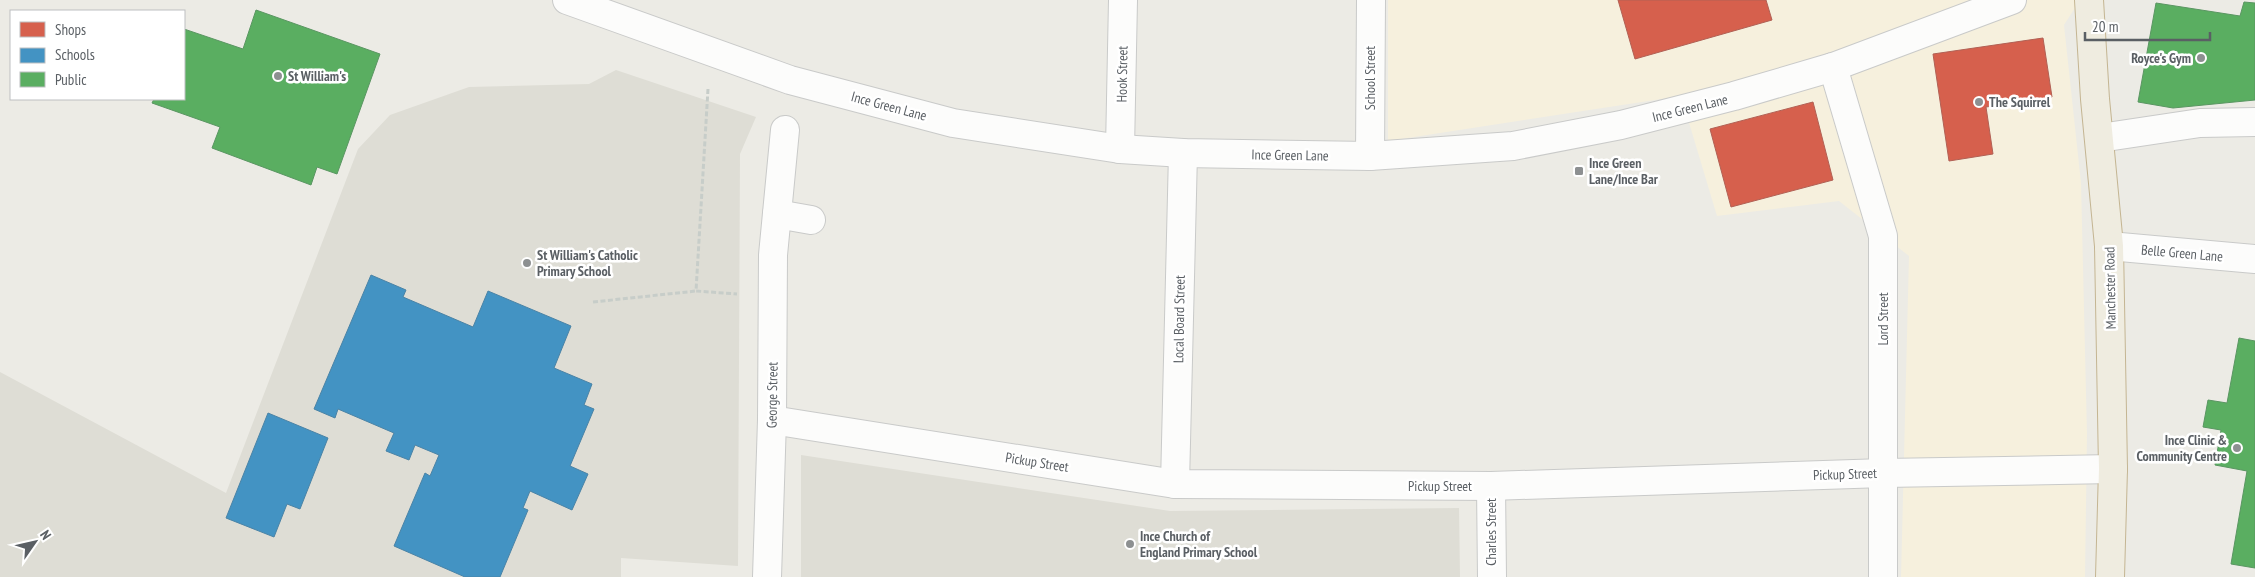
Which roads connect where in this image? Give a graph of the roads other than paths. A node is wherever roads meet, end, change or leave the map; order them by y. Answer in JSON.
{"nodes":[{"id":1,"x":567,"y":0,"type":"edge"},
{"id":2,"x":1123,"y":0,"type":"edge"},
{"id":3,"x":2012,"y":0,"type":"edge"},
{"id":4,"x":2089,"y":0,"type":"edge"},
{"id":5,"x":1376,"y":1,"type":"edge"},
{"id":6,"x":610,"y":6,"type":"edge"},
{"id":7,"x":1833,"y":67,"type":"junction"},
{"id":8,"x":2255,"y":122,"type":"edge"},
{"id":9,"x":785,"y":130,"type":"dead end"},
{"id":10,"x":2100,"y":138,"type":"junction"},
{"id":11,"x":1120,"y":149,"type":"junction"},
{"id":12,"x":1183,"y":153,"type":"junction"},
{"id":13,"x":1370,"y":156,"type":"junction"},
{"id":14,"x":777,"y":214,"type":"junction"},
{"id":15,"x":812,"y":220,"type":"dead end"},
{"id":16,"x":2109,"y":246,"type":"junction"},
{"id":17,"x":2255,"y":259,"type":"edge"},
{"id":18,"x":772,"y":420,"type":"junction"},
{"id":19,"x":2113,"y":469,"type":"junction"},
{"id":20,"x":1884,"y":473,"type":"junction"},
{"id":21,"x":1175,"y":484,"type":"junction"},
{"id":22,"x":1491,"y":486,"type":"junction"},
{"id":23,"x":767,"y":577,"type":"edge"},
{"id":24,"x":1492,"y":577,"type":"edge"},
{"id":25,"x":1883,"y":577,"type":"edge"},
{"id":26,"x":2110,"y":577,"type":"edge"}],
"edges":[{"from":1,"to":6,"type":"street","name":"Ince Green Lane"},
{"from":2,"to":11,"type":"street","name":"Hook Street"},
{"from":3,"to":7,"type":"street","name":"Ince Green Lane"},
{"from":4,"to":10,"type":"highway","name":"Manchester Road"},
{"from":5,"to":13,"type":"street","name":"School Street"},
{"from":6,"to":11,"type":"street","name":"Ince Green Lane"},
{"from":7,"to":13,"type":"street","name":"Ince Green Lane"},
{"from":7,"to":20,"type":"street","name":"Lord Street"},
{"from":8,"to":10,"type":"street"},
{"from":9,"to":14,"type":"street","name":"George Street"},
{"from":10,"to":16,"type":"highway","name":"Manchester Road"},
{"from":11,"to":12,"type":"street","name":"Ince Green Lane"},
{"from":12,"to":13,"type":"street","name":"Ince Green Lane"},
{"from":12,"to":21,"type":"street","name":"Local Board Street"},
{"from":14,"to":15,"type":"street"},
{"from":14,"to":18,"type":"street","name":"George Street"},
{"from":16,"to":17,"type":"street","name":"Belle Green Lane"},
{"from":16,"to":19,"type":"highway","name":"Manchester Road"},
{"from":18,"to":21,"type":"street","name":"Pickup Street"},
{"from":18,"to":23,"type":"street","name":"George Street"},
{"from":19,"to":20,"type":"street","name":"Pickup Street"},
{"from":19,"to":26,"type":"highway","name":"Manchester Road"},
{"from":20,"to":22,"type":"street","name":"Pickup Street"},
{"from":20,"to":25,"type":"street","name":"Lord Street"},
{"from":21,"to":22,"type":"street","name":"Pickup Street"},
{"from":22,"to":24,"type":"street","name":"Charles Street"}]}
